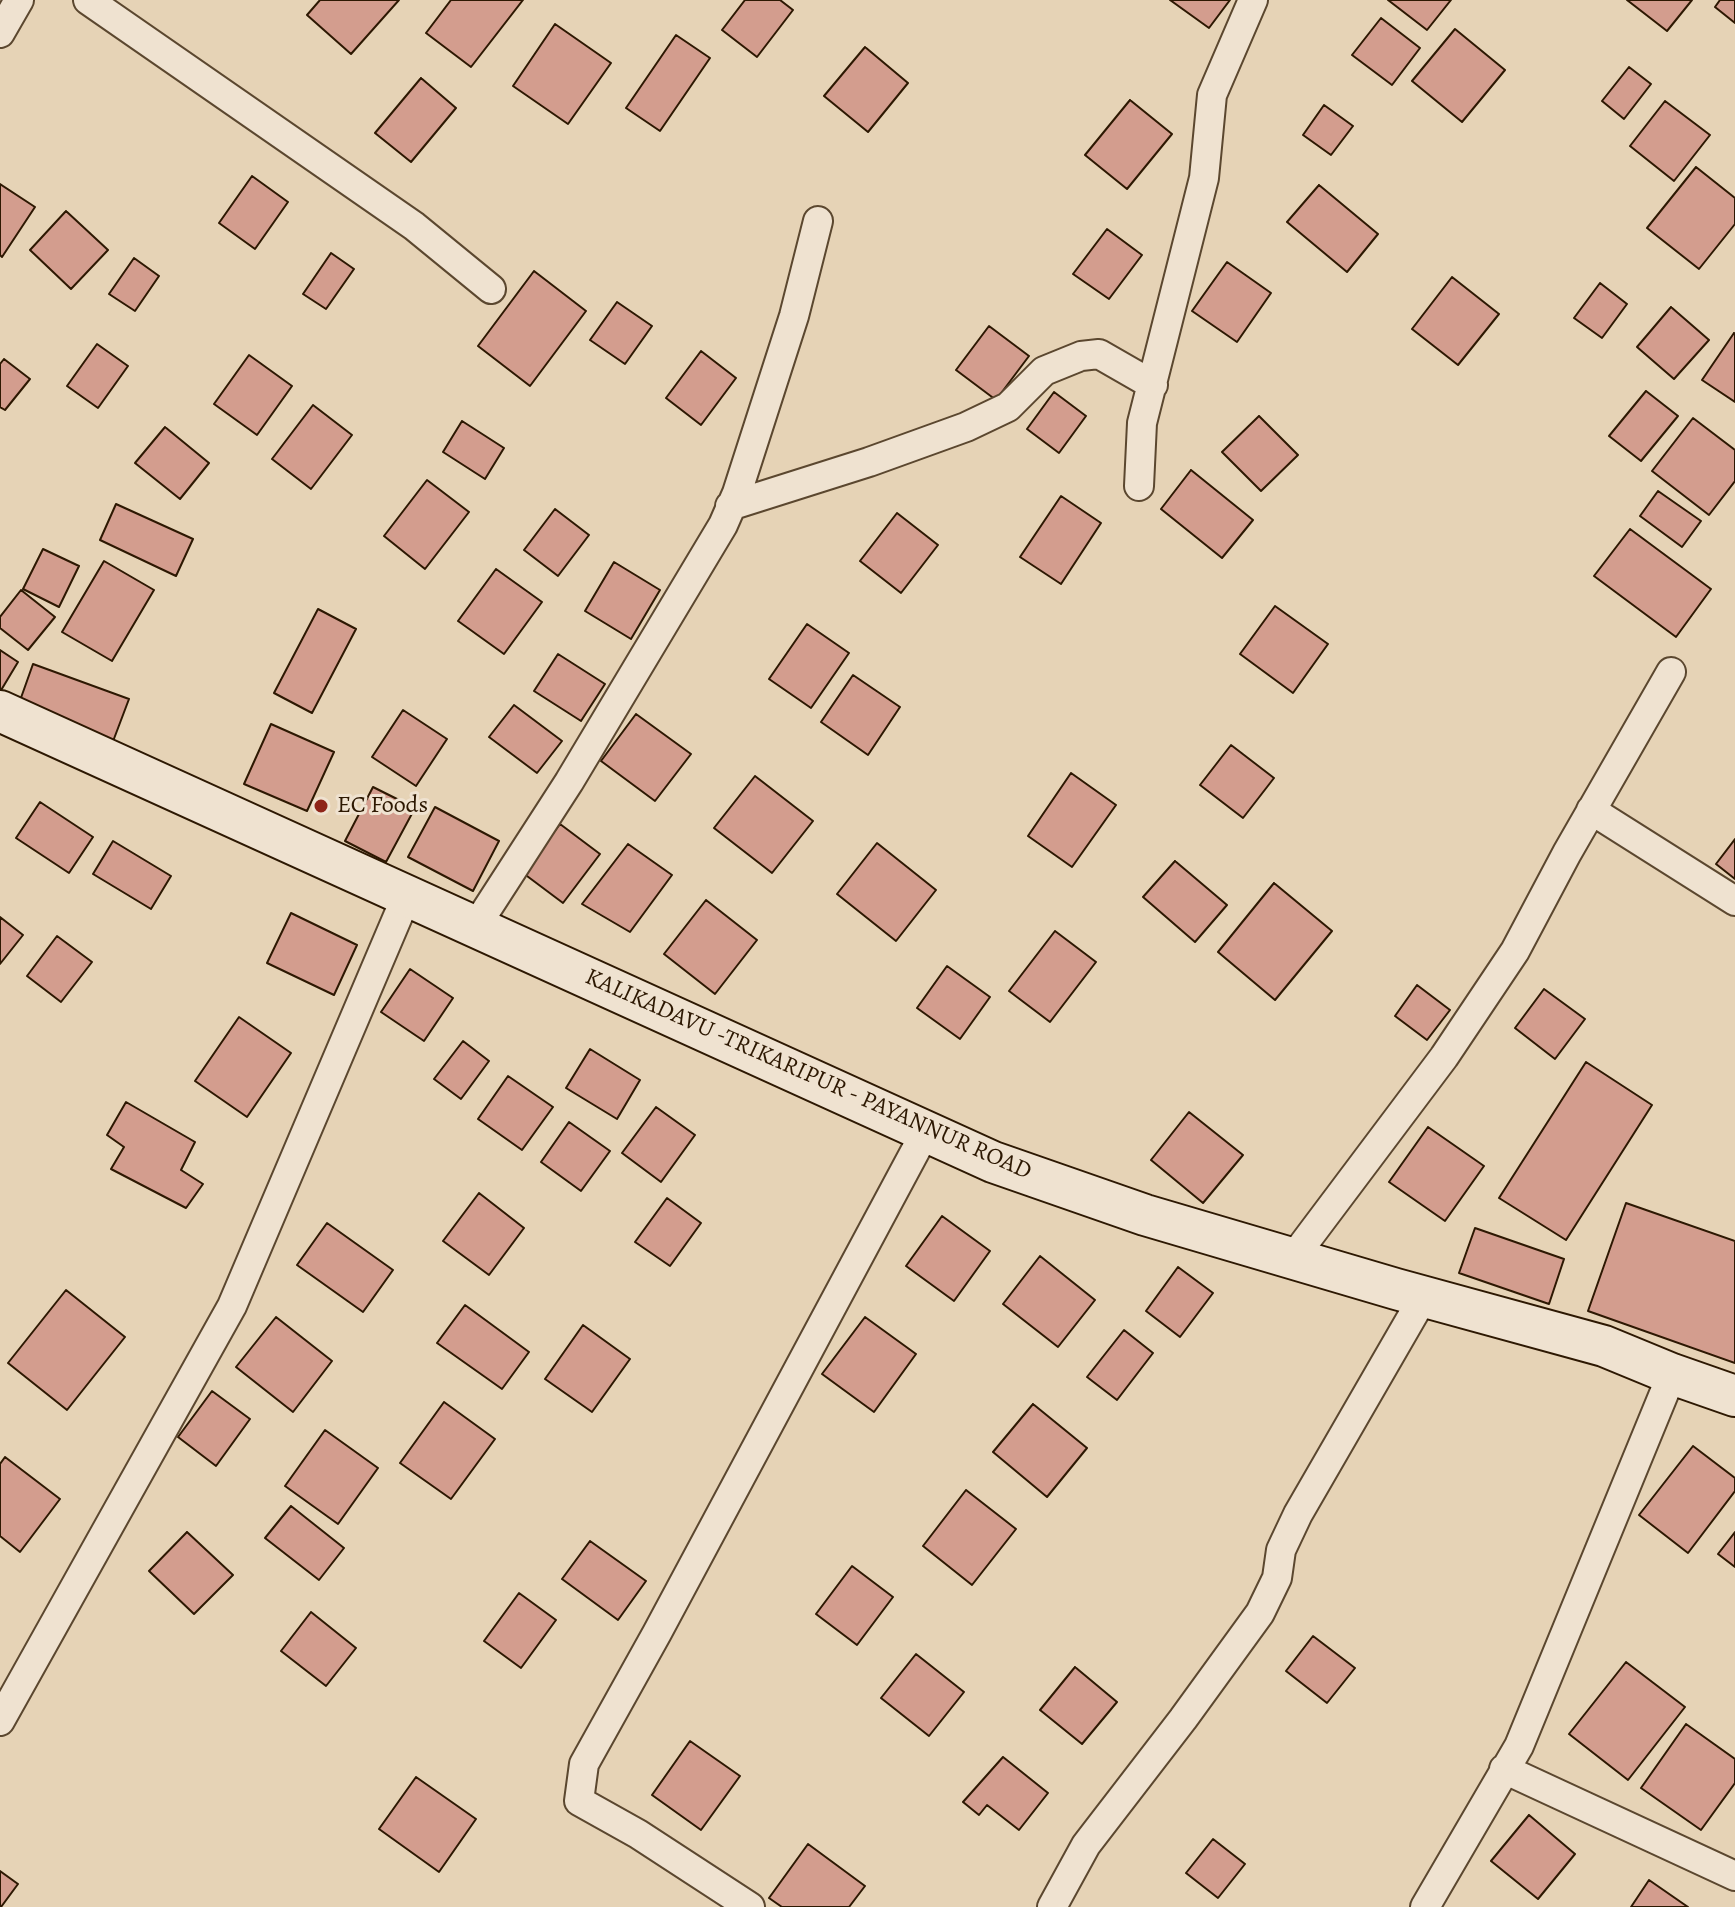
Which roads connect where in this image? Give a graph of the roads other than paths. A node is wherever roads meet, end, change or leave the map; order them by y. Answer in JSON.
{"nodes":[{"id":1,"x":19,"y":0,"type":"edge"},
{"id":2,"x":88,"y":0,"type":"edge"},
{"id":3,"x":1253,"y":0,"type":"edge"},
{"id":4,"x":0,"y":33,"type":"edge"},
{"id":5,"x":818,"y":221,"type":"dead end"},
{"id":6,"x":491,"y":289,"type":"dead end"},
{"id":7,"x":1153,"y":385,"type":"junction"},
{"id":8,"x":1139,"y":486,"type":"dead end"},
{"id":9,"x":730,"y":506,"type":"junction"},
{"id":10,"x":1671,"y":672,"type":"dead end"},
{"id":11,"x":0,"y":711,"type":"edge"},
{"id":12,"x":1591,"y":810,"type":"junction"},
{"id":13,"x":407,"y":895,"type":"junction"},
{"id":14,"x":1735,"y":901,"type":"edge"},
{"id":15,"x":476,"y":926,"type":"junction"},
{"id":16,"x":926,"y":1131,"type":"junction"},
{"id":17,"x":1293,"y":1258,"type":"junction"},
{"id":18,"x":1424,"y":1296,"type":"junction"},
{"id":19,"x":1672,"y":1374,"type":"junction"},
{"id":20,"x":1735,"y":1396,"type":"edge"},
{"id":21,"x":0,"y":1721,"type":"edge"},
{"id":22,"x":1504,"y":1769,"type":"junction"},
{"id":23,"x":1735,"y":1876,"type":"edge"},
{"id":24,"x":750,"y":1907,"type":"edge"},
{"id":25,"x":1052,"y":1907,"type":"edge"},
{"id":26,"x":1425,"y":1907,"type":"edge"}],
"edges":[{"from":1,"to":4,"type":"street"},
{"from":2,"to":6,"type":"street"},
{"from":3,"to":7,"type":"street"},
{"from":5,"to":9,"type":"street"},
{"from":7,"to":8,"type":"street"},
{"from":7,"to":9,"type":"street"},
{"from":9,"to":15,"type":"street"},
{"from":10,"to":12,"type":"street"},
{"from":11,"to":13,"type":"main road","name":"KALIKADAVU -TRIKARIPUR - PAYANNUR ROAD"},
{"from":12,"to":14,"type":"street"},
{"from":12,"to":17,"type":"street"},
{"from":13,"to":15,"type":"main road","name":"KALIKADAVU -TRIKARIPUR - PAYANNUR ROAD"},
{"from":13,"to":21,"type":"street"},
{"from":15,"to":16,"type":"main road","name":"KALIKADAVU -TRIKARIPUR - PAYANNUR ROAD"},
{"from":16,"to":17,"type":"main road","name":"KALIKADAVU -TRIKARIPUR - PAYANNUR ROAD"},
{"from":16,"to":24,"type":"street"},
{"from":17,"to":18,"type":"main road","name":"KALIKADAVU -TRIKARIPUR - PAYANNUR ROAD"},
{"from":18,"to":19,"type":"main road","name":"KALIKADAVU -TRIKARIPUR - PAYANNUR ROAD"},
{"from":18,"to":25,"type":"street"},
{"from":19,"to":20,"type":"main road","name":"KALIKADAVU -TRIKARIPUR - PAYANNUR ROAD"},
{"from":19,"to":22,"type":"street"},
{"from":22,"to":23,"type":"street"},
{"from":22,"to":26,"type":"street"}]}
